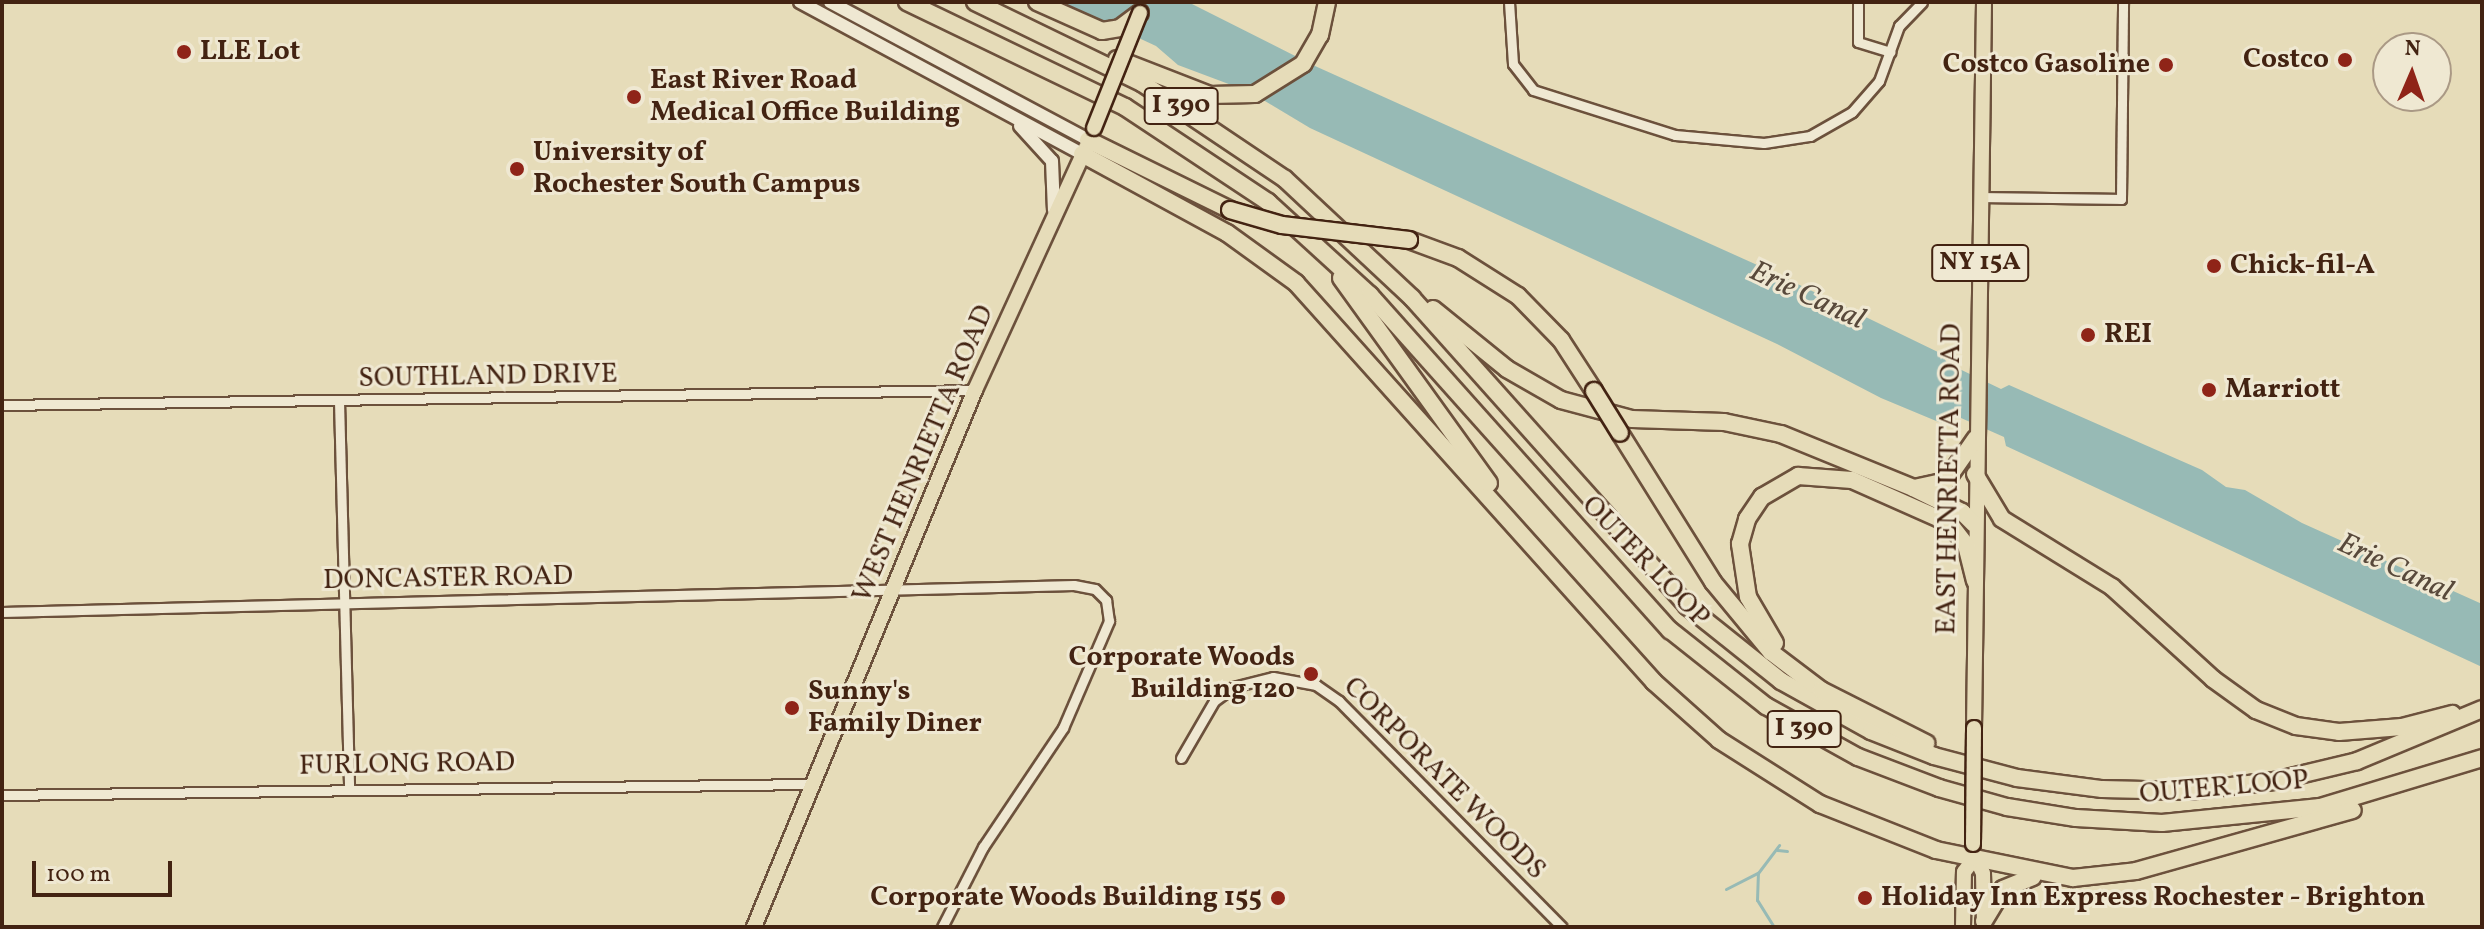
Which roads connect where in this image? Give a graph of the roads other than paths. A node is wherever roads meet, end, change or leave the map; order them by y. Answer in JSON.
{"nodes":[{"id":1,"x":800,"y":2,"type":"edge"},
{"id":2,"x":830,"y":2,"type":"edge"},
{"id":3,"x":907,"y":2,"type":"edge"},
{"id":4,"x":975,"y":2,"type":"edge"},
{"id":5,"x":1037,"y":2,"type":"edge"},
{"id":6,"x":1509,"y":2,"type":"edge"},
{"id":7,"x":1858,"y":2,"type":"edge"},
{"id":8,"x":1922,"y":2,"type":"edge"},
{"id":9,"x":1984,"y":2,"type":"edge"},
{"id":10,"x":2123,"y":2,"type":"edge"},
{"id":11,"x":1143,"y":7,"type":"edge"},
{"id":12,"x":1326,"y":8,"type":"edge"},
{"id":13,"x":1890,"y":52,"type":"junction"},
{"id":14,"x":999,"y":109,"type":"junction"},
{"id":15,"x":1088,"y":141,"type":"junction"},
{"id":16,"x":1983,"y":197,"type":"junction"},
{"id":17,"x":1052,"y":220,"type":"junction"},
{"id":18,"x":1308,"y":236,"type":"junction"},
{"id":19,"x":1363,"y":247,"type":"junction"},
{"id":20,"x":975,"y":390,"type":"junction"},
{"id":21,"x":339,"y":401,"type":"junction"},
{"id":22,"x":2,"y":405,"type":"edge"},
{"id":23,"x":1976,"y":438,"type":"junction"},
{"id":24,"x":1975,"y":474,"type":"junction"},
{"id":25,"x":1913,"y":488,"type":"junction"},
{"id":26,"x":1974,"y":524,"type":"junction"},
{"id":27,"x":1552,"y":567,"type":"junction"},
{"id":28,"x":1975,"y":581,"type":"junction"},
{"id":29,"x":894,"y":591,"type":"junction"},
{"id":30,"x":344,"y":603,"type":"junction"},
{"id":31,"x":2,"y":612,"type":"edge"},
{"id":32,"x":1846,"y":703,"type":"junction"},
{"id":33,"x":2478,"y":708,"type":"edge"},
{"id":34,"x":1181,"y":758,"type":"dead end"},
{"id":35,"x":2482,"y":760,"type":"edge"},
{"id":36,"x":813,"y":784,"type":"junction"},
{"id":37,"x":349,"y":787,"type":"junction"},
{"id":38,"x":2085,"y":788,"type":"junction"},
{"id":39,"x":2,"y":795,"type":"edge"},
{"id":40,"x":1973,"y":852,"type":"junction"},
{"id":41,"x":2057,"y":877,"type":"junction"},
{"id":42,"x":1984,"y":924,"type":"edge"},
{"id":43,"x":754,"y":927,"type":"edge"},
{"id":44,"x":942,"y":927,"type":"edge"},
{"id":45,"x":1562,"y":927,"type":"edge"},
{"id":46,"x":1963,"y":927,"type":"edge"}],
"edges":[{"from":1,"to":14,"type":"street"},
{"from":2,"to":15,"type":"street"},
{"from":3,"to":18,"type":"highway","name":"OUTER LOOP","number":"I 390"},
{"from":4,"to":12,"type":"highway"},
{"from":4,"to":19,"type":"highway","name":"OUTER LOOP","number":"I 390"},
{"from":5,"to":11,"type":"highway"},
{"from":6,"to":13,"type":"street"},
{"from":7,"to":13,"type":"street"},
{"from":8,"to":13,"type":"street"},
{"from":9,"to":16,"type":"main road","name":"EAST HENRIETTA ROAD","number":"NY 15A"},
{"from":10,"to":16,"type":"street"},
{"from":11,"to":15,"type":"main road","name":"WEST HENRIETTA ROAD","bridge":true},
{"from":14,"to":15,"type":"street"},
{"from":14,"to":17,"type":"street"},
{"from":15,"to":17,"type":"main road","name":"WEST HENRIETTA ROAD"},
{"from":15,"to":27,"type":"highway"},
{"from":15,"to":32,"type":"highway","bridge":true},
{"from":16,"to":23,"type":"main road","name":"EAST HENRIETTA ROAD","number":"NY 15A"},
{"from":17,"to":20,"type":"main road","name":"WEST HENRIETTA ROAD"},
{"from":18,"to":27,"type":"highway"},
{"from":18,"to":35,"type":"highway","name":"OUTER LOOP","number":"I 390"},
{"from":19,"to":25,"type":"highway"},
{"from":19,"to":38,"type":"highway","name":"OUTER LOOP","number":"I 390"},
{"from":20,"to":21,"type":"street","name":"SOUTHLAND DRIVE"},
{"from":20,"to":29,"type":"main road","name":"WEST HENRIETTA ROAD"},
{"from":21,"to":22,"type":"street","name":"SOUTHLAND DRIVE"},
{"from":21,"to":30,"type":"street"},
{"from":23,"to":24,"type":"main road","name":"EAST HENRIETTA ROAD","number":"NY 15A"},
{"from":23,"to":25,"type":"highway"},
{"from":24,"to":26,"type":"main road","name":"EAST HENRIETTA ROAD","number":"NY 15A"},
{"from":24,"to":33,"type":"highway"},
{"from":25,"to":26,"type":"highway"},
{"from":26,"to":28,"type":"main road","name":"EAST HENRIETTA ROAD","number":"NY 15A"},
{"from":27,"to":40,"type":"highway"},
{"from":28,"to":32,"type":"highway"},
{"from":28,"to":40,"type":"main road","name":"EAST HENRIETTA ROAD","number":"NY 15A","bridge":true},
{"from":29,"to":30,"type":"street","name":"DONCASTER ROAD"},
{"from":29,"to":36,"type":"main road","name":"WEST HENRIETTA ROAD"},
{"from":29,"to":44,"type":"street","name":"DONCASTER ROAD"},
{"from":30,"to":31,"type":"street","name":"DONCASTER ROAD"},
{"from":30,"to":37,"type":"street"},
{"from":32,"to":38,"type":"highway"},
{"from":33,"to":38,"type":"highway","name":"OUTER LOOP","number":"I 390"},
{"from":34,"to":45,"type":"street","name":"CORPORATE WOODS"},
{"from":35,"to":41,"type":"highway"},
{"from":36,"to":37,"type":"street","name":"FURLONG ROAD"},
{"from":36,"to":43,"type":"main road","name":"WEST HENRIETTA ROAD"},
{"from":37,"to":39,"type":"street","name":"FURLONG ROAD"},
{"from":40,"to":41,"type":"highway"},
{"from":40,"to":42,"type":"main road","name":"EAST HENRIETTA ROAD"},
{"from":40,"to":46,"type":"main road","name":"EAST HENRIETTA ROAD","number":"NY 15A"},
{"from":41,"to":42,"type":"highway"}]}
